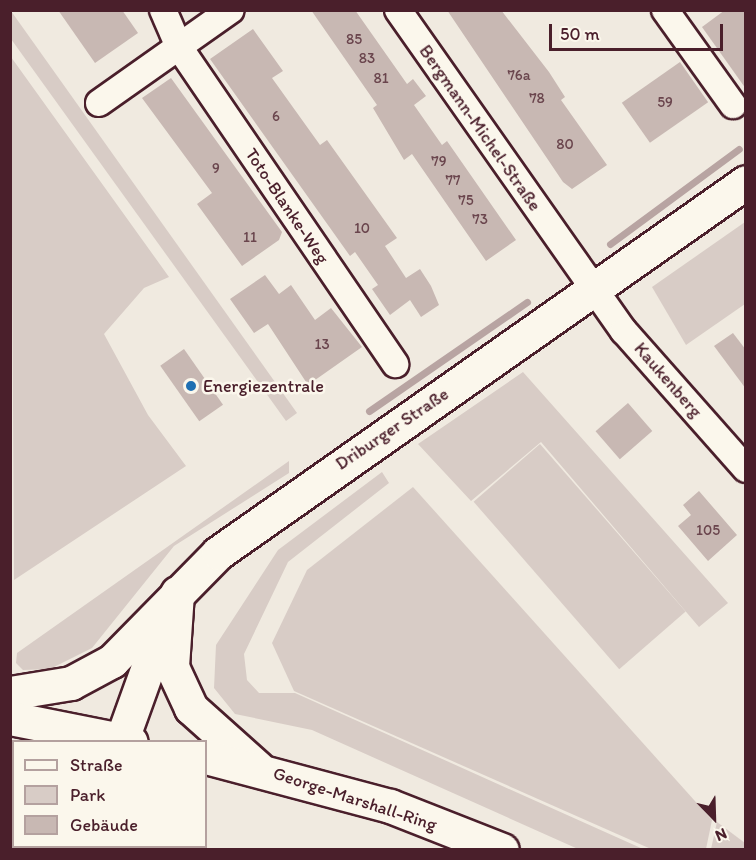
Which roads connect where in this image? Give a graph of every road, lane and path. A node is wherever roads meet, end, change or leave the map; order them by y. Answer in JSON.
{"nodes":[{"id":1,"x":164,"y":10,"type":"edge"},
{"id":2,"x":231,"y":10,"type":"edge"},
{"id":3,"x":398,"y":10,"type":"edge"},
{"id":4,"x":665,"y":10,"type":"edge"},
{"id":5,"x":179,"y":47,"type":"junction"},
{"id":6,"x":99,"y":103,"type":"dead end"},
{"id":7,"x":733,"y":105,"type":"dead end"},
{"id":8,"x":746,"y":182,"type":"edge"},
{"id":9,"x":594,"y":288,"type":"junction"},
{"id":10,"x":395,"y":364,"type":"dead end"},
{"id":11,"x":746,"y":469,"type":"edge"},
{"id":12,"x":177,"y":593,"type":"junction"},
{"id":13,"x":10,"y":693,"type":"edge"},
{"id":14,"x":10,"y":718,"type":"edge"},
{"id":15,"x":120,"y":740,"type":"edge"},
{"id":16,"x":125,"y":740,"type":"edge"},
{"id":17,"x":207,"y":757,"type":"edge"},
{"id":18,"x":258,"y":768,"type":"junction"},
{"id":19,"x":502,"y":849,"type":"edge"}],
"edges":[{"from":1,"to":5,"type":"street","name":"Toto-Blanke-Weg"},
{"from":2,"to":5,"type":"street"},
{"from":3,"to":9,"type":"street","name":"Bergmann-Michel-Straße"},
{"from":4,"to":7,"type":"street"},
{"from":5,"to":6,"type":"street"},
{"from":5,"to":10,"type":"street","name":"Toto-Blanke-Weg"},
{"from":8,"to":9,"type":"main road","name":"Driburger Straße"},
{"from":9,"to":11,"type":"street","name":"Kaukenberg"},
{"from":9,"to":12,"type":"main road","name":"Driburger Straße"},
{"from":12,"to":13,"type":"main road"},
{"from":12,"to":16,"type":"main road","name":"Driburger Straße"},
{"from":12,"to":18,"type":"main road"},
{"from":14,"to":15,"type":"main road"},
{"from":17,"to":18,"type":"main road","name":"George-Marshall-Ring"},
{"from":18,"to":19,"type":"main road","name":"George-Marshall-Ring"}]}
